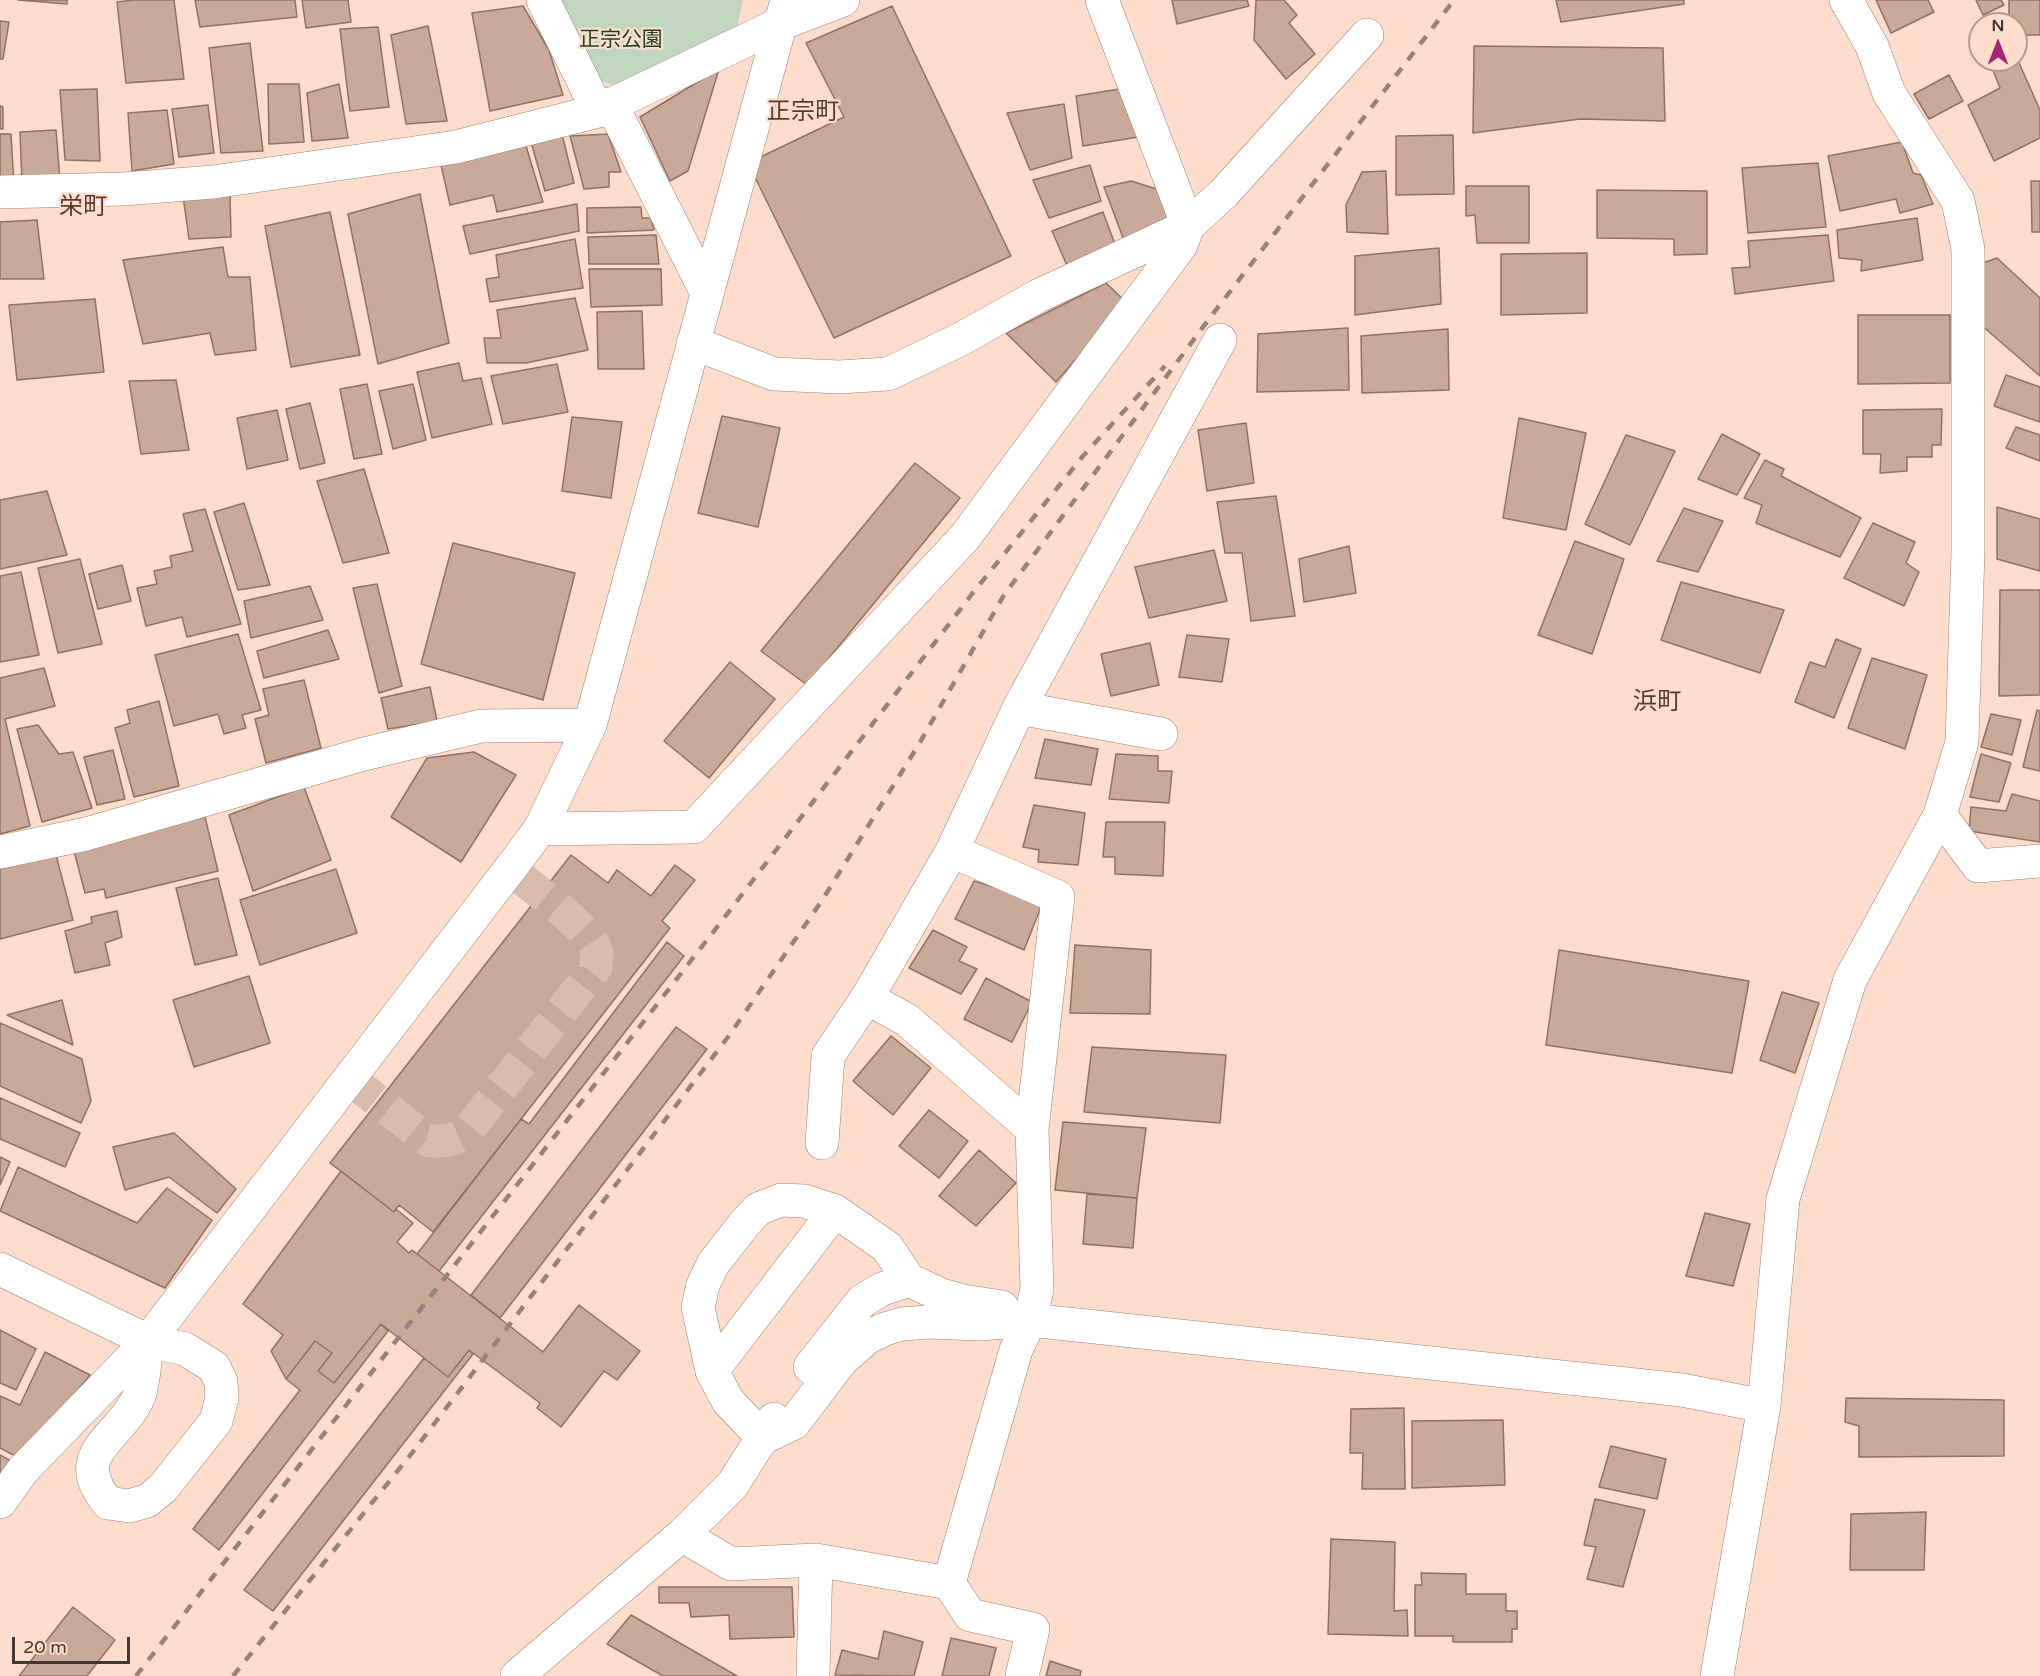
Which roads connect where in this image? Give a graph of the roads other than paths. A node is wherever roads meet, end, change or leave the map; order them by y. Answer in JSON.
{"nodes":[{"id":1,"x":543,"y":0,"type":"edge"},
{"id":2,"x":843,"y":0,"type":"edge"},
{"id":3,"x":1102,"y":0,"type":"edge"},
{"id":4,"x":1846,"y":0,"type":"edge"},
{"id":5,"x":783,"y":12,"type":"edge"},
{"id":6,"x":1367,"y":35,"type":"dead end"},
{"id":7,"x":604,"y":107,"type":"junction"},
{"id":8,"x":0,"y":192,"type":"edge"},
{"id":9,"x":1188,"y":226,"type":"junction"},
{"id":10,"x":706,"y":291,"type":"junction"},
{"id":11,"x":1220,"y":340,"type":"dead end"},
{"id":12,"x":693,"y":343,"type":"junction"},
{"id":13,"x":1019,"y":708,"type":"junction"},
{"id":14,"x":590,"y":725,"type":"junction"},
{"id":15,"x":1161,"y":734,"type":"dead end"},
{"id":16,"x":1940,"y":814,"type":"junction"},
{"id":17,"x":540,"y":829,"type":"junction"},
{"id":18,"x":952,"y":851,"type":"junction"},
{"id":19,"x":0,"y":852,"type":"edge"},
{"id":20,"x":2040,"y":861,"type":"edge"},
{"id":21,"x":867,"y":998,"type":"junction"},
{"id":22,"x":1032,"y":1129,"type":"junction"},
{"id":23,"x":822,"y":1143,"type":"dead end"},
{"id":24,"x":835,"y":1211,"type":"junction"},
{"id":25,"x":0,"y":1269,"type":"edge"},
{"id":26,"x":909,"y":1280,"type":"junction"},
{"id":27,"x":1030,"y":1320,"type":"junction"},
{"id":28,"x":148,"y":1341,"type":"junction"},
{"id":29,"x":712,"y":1371,"type":"junction"},
{"id":30,"x":1764,"y":1406,"type":"junction"},
{"id":31,"x":763,"y":1438,"type":"junction"},
{"id":32,"x":0,"y":1502,"type":"edge"},
{"id":33,"x":682,"y":1535,"type":"junction"},
{"id":34,"x":816,"y":1560,"type":"junction"},
{"id":35,"x":949,"y":1583,"type":"junction"},
{"id":36,"x":517,"y":1676,"type":"edge"},
{"id":37,"x":813,"y":1676,"type":"edge"},
{"id":38,"x":1022,"y":1676,"type":"edge"},
{"id":39,"x":1717,"y":1676,"type":"edge"}],
"edges":[{"from":1,"to":7,"type":"street"},
{"from":2,"to":5,"type":"street"},
{"from":3,"to":9,"type":"street"},
{"from":4,"to":16,"type":"street"},
{"from":5,"to":7,"type":"street"},
{"from":5,"to":10,"type":"street"},
{"from":6,"to":9,"type":"street"},
{"from":7,"to":8,"type":"street"},
{"from":7,"to":10,"type":"street"},
{"from":9,"to":12,"type":"street"},
{"from":9,"to":17,"type":"street"},
{"from":10,"to":12,"type":"street"},
{"from":11,"to":13,"type":"street"},
{"from":12,"to":14,"type":"street"},
{"from":13,"to":15,"type":"street"},
{"from":13,"to":18,"type":"street"},
{"from":14,"to":17,"type":"street"},
{"from":14,"to":19,"type":"street"},
{"from":16,"to":20,"type":"street"},
{"from":16,"to":30,"type":"street"},
{"from":17,"to":28,"type":"street"},
{"from":18,"to":21,"type":"street"},
{"from":18,"to":22,"type":"street"},
{"from":21,"to":22,"type":"street"},
{"from":21,"to":23,"type":"street"},
{"from":22,"to":27,"type":"street"},
{"from":24,"to":26,"type":"street"},
{"from":24,"to":29,"type":"street"},
{"from":24,"to":29,"type":"street"},
{"from":25,"to":28,"type":"street"},
{"from":26,"to":27,"type":"street"},
{"from":26,"to":31,"type":"street"},
{"from":27,"to":30,"type":"street"},
{"from":27,"to":31,"type":"street"},
{"from":27,"to":35,"type":"street"},
{"from":28,"to":28,"type":"street"},
{"from":28,"to":32,"type":"street"},
{"from":29,"to":31,"type":"street"},
{"from":30,"to":39,"type":"street"},
{"from":31,"to":33,"type":"street"},
{"from":33,"to":34,"type":"street"},
{"from":33,"to":36,"type":"street"},
{"from":34,"to":35,"type":"street"},
{"from":34,"to":37,"type":"street"},
{"from":35,"to":38,"type":"street"}]}
